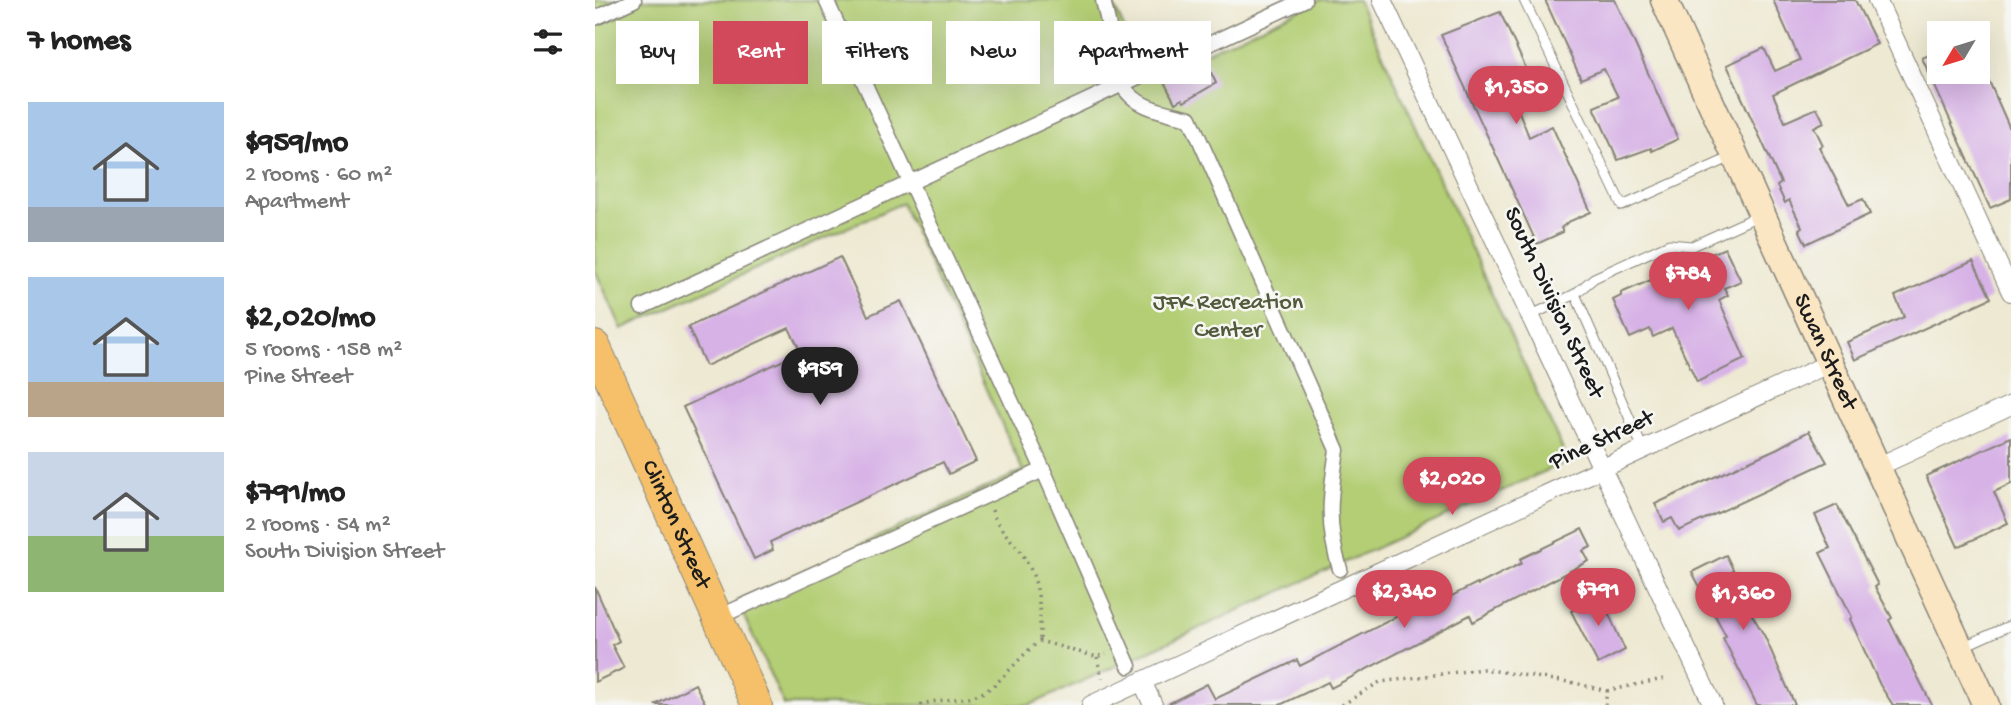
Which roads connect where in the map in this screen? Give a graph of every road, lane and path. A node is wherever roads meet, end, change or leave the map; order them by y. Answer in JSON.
{"nodes":[{"id":1,"x":634,"y":0,"type":"edge"},
{"id":2,"x":826,"y":0,"type":"edge"},
{"id":3,"x":1103,"y":0,"type":"edge"},
{"id":4,"x":1304,"y":0,"type":"edge"},
{"id":5,"x":1382,"y":0,"type":"edge"},
{"id":6,"x":1524,"y":0,"type":"edge"},
{"id":7,"x":1664,"y":0,"type":"edge"},
{"id":8,"x":1877,"y":0,"type":"edge"},
{"id":9,"x":595,"y":18,"type":"edge"},
{"id":10,"x":1108,"y":21,"type":"edge"},
{"id":11,"x":1211,"y":43,"type":"edge"},
{"id":12,"x":1122,"y":84,"type":"joint"},
{"id":13,"x":1735,"y":155,"type":"junction"},
{"id":14,"x":910,"y":183,"type":"junction"},
{"id":15,"x":1762,"y":214,"type":"junction"},
{"id":16,"x":2011,"y":292,"type":"edge"},
{"id":17,"x":1575,"y":293,"type":"junction"},
{"id":18,"x":642,"y":307,"type":"dead end"},
{"id":19,"x":1532,"y":315,"type":"junction"},
{"id":20,"x":595,"y":346,"type":"edge"},
{"id":21,"x":1830,"y":363,"type":"junction"},
{"id":22,"x":2011,"y":405,"type":"edge"},
{"id":23,"x":1643,"y":449,"type":"junction"},
{"id":24,"x":1604,"y":467,"type":"junction"},
{"id":25,"x":1877,"y":467,"type":"junction"},
{"id":26,"x":1043,"y":470,"type":"junction"},
{"id":27,"x":995,"y":491,"type":"junction"},
{"id":28,"x":1340,"y":569,"type":"dead end"},
{"id":29,"x":731,"y":611,"type":"dead end"},
{"id":30,"x":2011,"y":625,"type":"edge"},
{"id":31,"x":1040,"y":641,"type":"junction"},
{"id":32,"x":1960,"y":648,"type":"junction"},
{"id":33,"x":1129,"y":666,"type":"dead end"},
{"id":34,"x":1102,"y":678,"type":"dead end"},
{"id":35,"x":1667,"y":678,"type":"dead end"},
{"id":36,"x":1142,"y":681,"type":"junction"},
{"id":37,"x":1607,"y":691,"type":"junction"},
{"id":38,"x":757,"y":705,"type":"edge"},
{"id":39,"x":920,"y":705,"type":"edge"},
{"id":40,"x":1091,"y":705,"type":"edge"},
{"id":41,"x":1153,"y":705,"type":"edge"},
{"id":42,"x":1342,"y":705,"type":"edge"},
{"id":43,"x":1605,"y":705,"type":"edge"},
{"id":44,"x":1713,"y":705,"type":"edge"},
{"id":45,"x":1986,"y":705,"type":"edge"}],
"edges":[{"from":1,"to":9,"type":"street"},
{"from":2,"to":14,"type":"street"},
{"from":3,"to":10,"type":"street"},
{"from":4,"to":11,"type":"street"},
{"from":5,"to":19,"type":"street","name":"South Division Street"},
{"from":6,"to":13,"type":"lane"},
{"from":7,"to":13,"type":"main road","name":"Swan Street"},
{"from":8,"to":16,"type":"street"},
{"from":12,"to":14,"type":"street"},
{"from":12,"to":28,"type":"street"},
{"from":13,"to":15,"type":"main road","name":"Swan Street"},
{"from":14,"to":18,"type":"street"},
{"from":14,"to":26,"type":"street"},
{"from":15,"to":17,"type":"lane"},
{"from":15,"to":21,"type":"main road","name":"Swan Street"},
{"from":17,"to":19,"type":"lane"},
{"from":17,"to":23,"type":"lane"},
{"from":19,"to":24,"type":"street","name":"South Division Street"},
{"from":20,"to":38,"type":"main road","name":"Clinton Street"},
{"from":21,"to":23,"type":"street","name":"Pine Street"},
{"from":21,"to":25,"type":"main road","name":"Swan Street"},
{"from":22,"to":25,"type":"street"},
{"from":23,"to":24,"type":"street","name":"Pine Street"},
{"from":24,"to":36,"type":"street","name":"Pine Street"},
{"from":24,"to":44,"type":"street","name":"South Division Street"},
{"from":25,"to":32,"type":"main road","name":"Swan Street"},
{"from":26,"to":27,"type":"street"},
{"from":26,"to":33,"type":"street"},
{"from":27,"to":29,"type":"street"},
{"from":27,"to":31,"type":"path"},
{"from":30,"to":32,"type":"lane"},
{"from":31,"to":34,"type":"path"},
{"from":31,"to":39,"type":"path"},
{"from":32,"to":45,"type":"main road","name":"Swan Street"},
{"from":35,"to":37,"type":"path"},
{"from":36,"to":40,"type":"street","name":"Pine Street"},
{"from":36,"to":41,"type":"street"},
{"from":37,"to":42,"type":"path"},
{"from":37,"to":43,"type":"path"}]}
